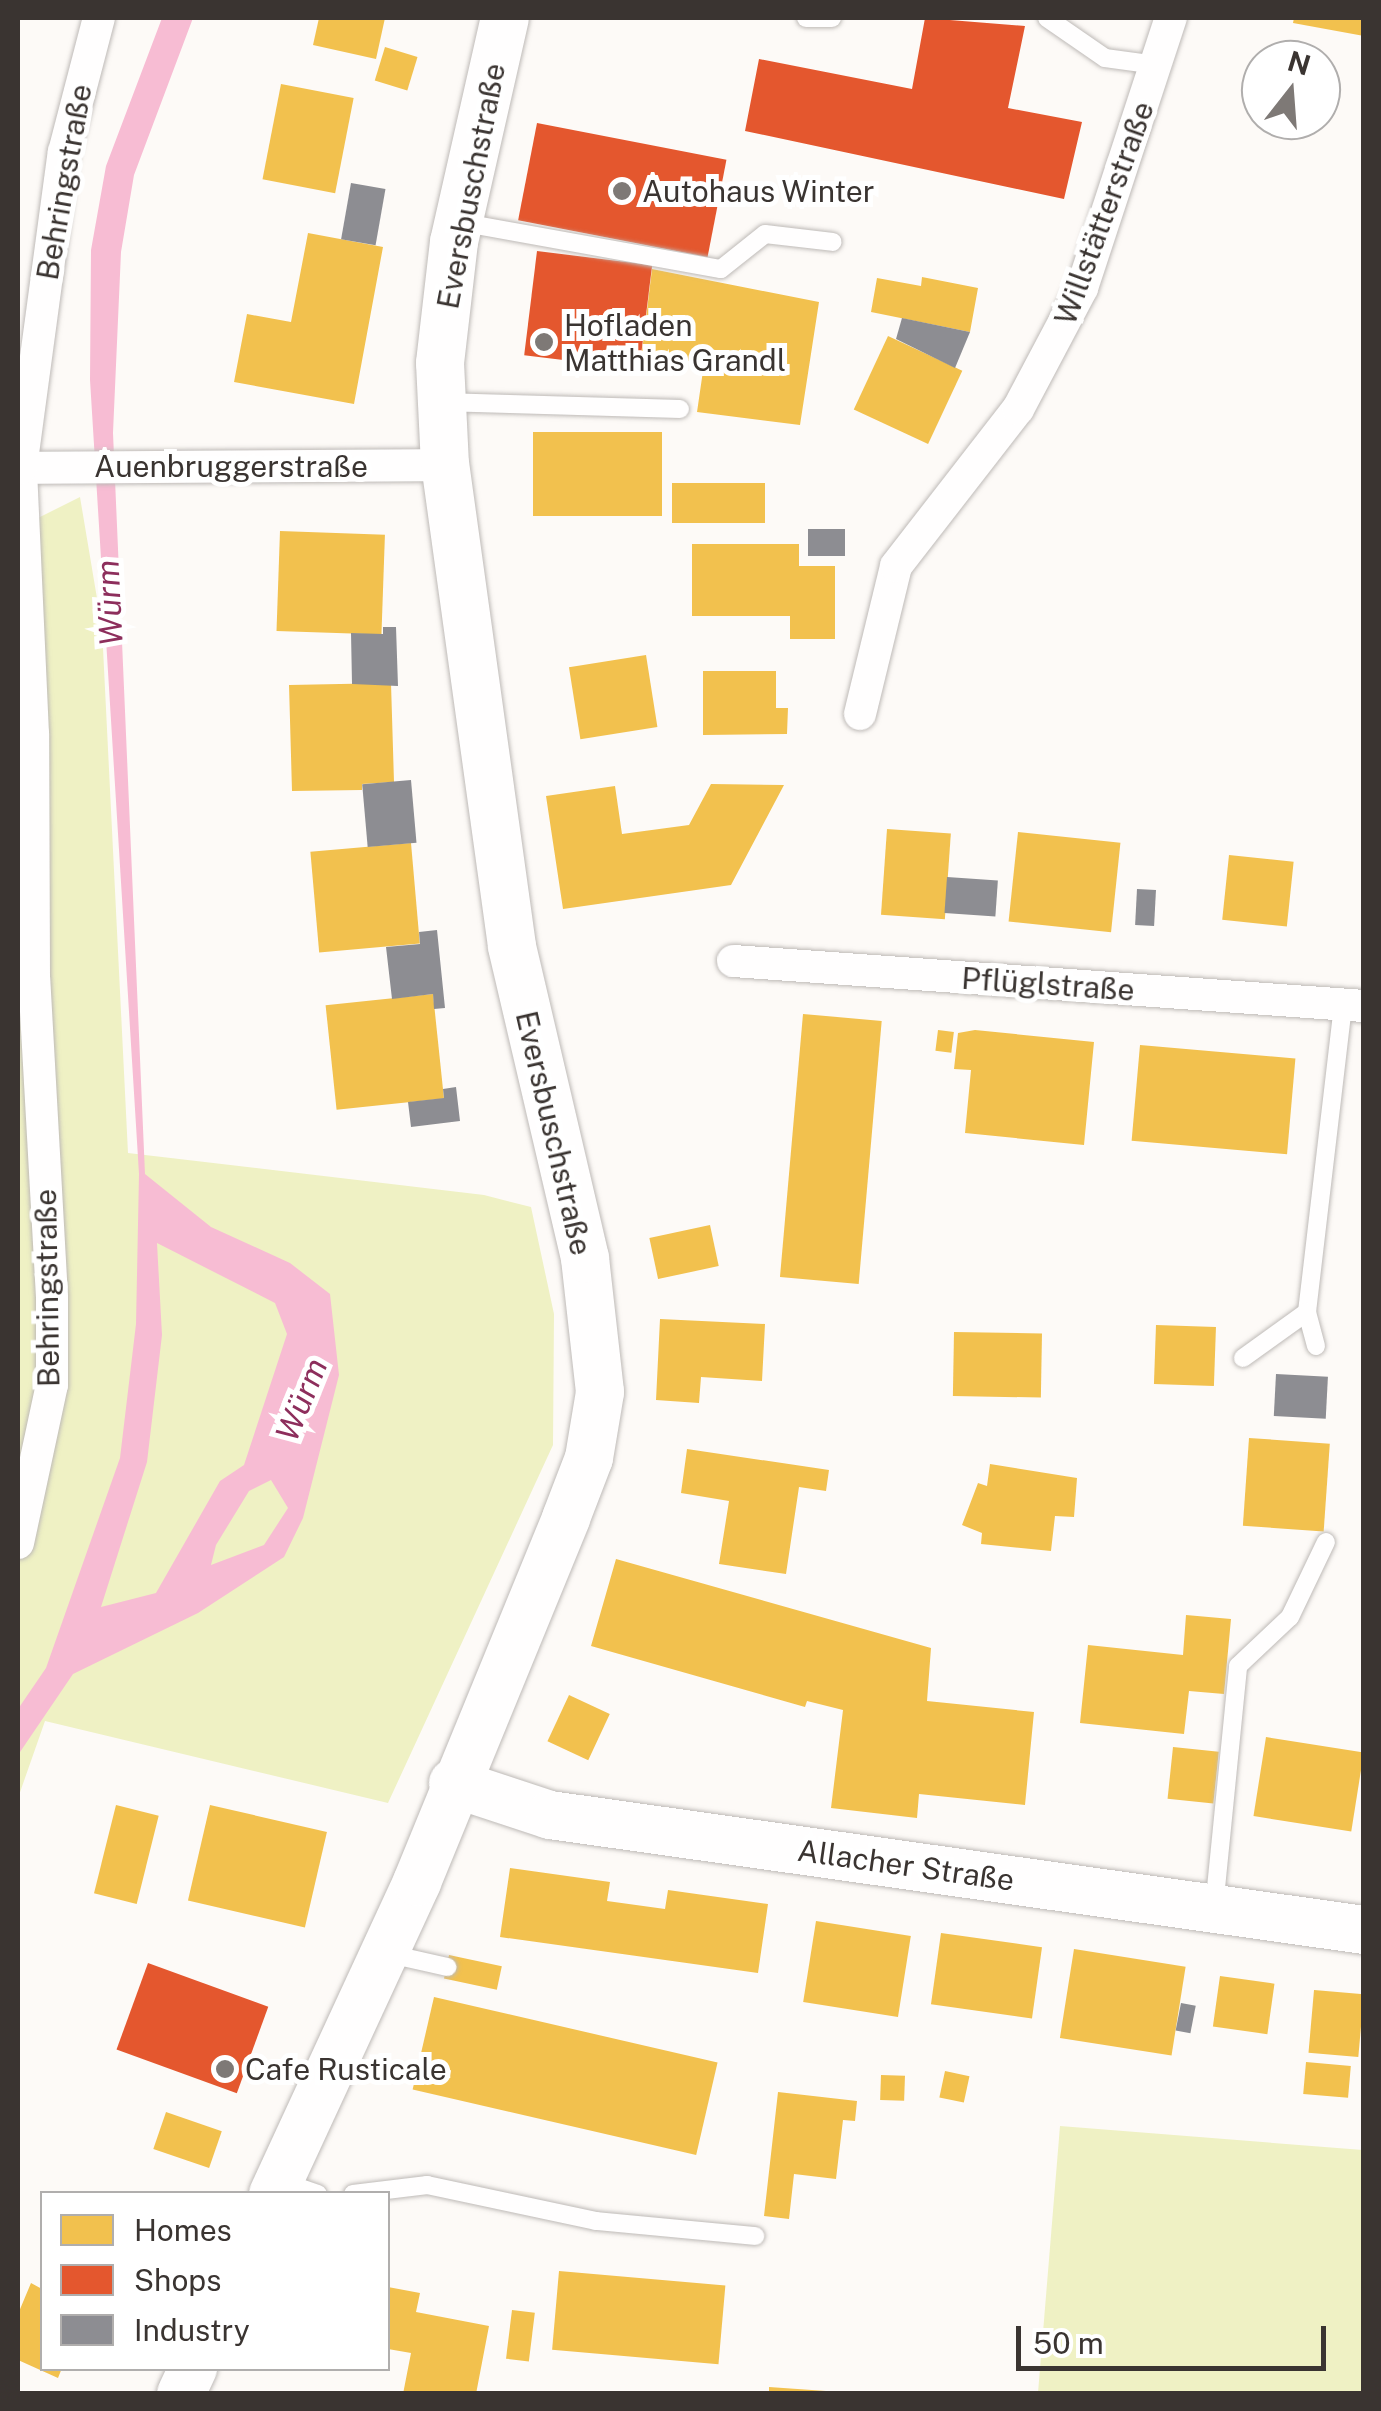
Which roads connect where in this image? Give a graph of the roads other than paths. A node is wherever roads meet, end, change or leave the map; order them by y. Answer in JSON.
{"nodes":[{"id":1,"x":99,"y":18,"type":"edge"},
{"id":2,"x":505,"y":18,"type":"edge"},
{"id":3,"x":806,"y":18,"type":"edge"},
{"id":4,"x":832,"y":18,"type":"edge"},
{"id":5,"x":1047,"y":18,"type":"edge"},
{"id":6,"x":1171,"y":18,"type":"edge"},
{"id":7,"x":1157,"y":65,"type":"junction"},
{"id":8,"x":459,"y":222,"type":"junction"},
{"id":9,"x":833,"y":242,"type":"dead end"},
{"id":10,"x":442,"y":402,"type":"junction"},
{"id":11,"x":680,"y":410,"type":"dead end"},
{"id":12,"x":445,"y":466,"type":"junction"},
{"id":13,"x":19,"y":468,"type":"edge"},
{"id":14,"x":860,"y":714,"type":"dead end"},
{"id":15,"x":733,"y":960,"type":"dead end"},
{"id":16,"x":1353,"y":1005,"type":"edge"},
{"id":17,"x":1307,"y":1312,"type":"junction"},
{"id":18,"x":1316,"y":1346,"type":"dead end"},
{"id":19,"x":1243,"y":1358,"type":"dead end"},
{"id":20,"x":1326,"y":1542,"type":"dead end"},
{"id":21,"x":18,"y":1544,"type":"edge"},
{"id":22,"x":452,"y":1783,"type":"junction"},
{"id":23,"x":1214,"y":1908,"type":"junction"},
{"id":24,"x":1364,"y":1930,"type":"edge"},
{"id":25,"x":385,"y":1953,"type":"junction"},
{"id":26,"x":447,"y":1967,"type":"dead end"},
{"id":27,"x":290,"y":2189,"type":"edge"},
{"id":28,"x":378,"y":2191,"type":"edge"},
{"id":29,"x":755,"y":2236,"type":"dead end"},
{"id":30,"x":192,"y":2371,"type":"edge"},
{"id":31,"x":181,"y":2394,"type":"edge"}],
"edges":[{"from":1,"to":13,"type":"street","name":"Behringstraße"},
{"from":2,"to":8,"type":"main road","name":"Eversbuschstraße"},
{"from":3,"to":4,"type":"lane"},
{"from":5,"to":7,"type":"lane"},
{"from":6,"to":7,"type":"street","name":"Willstätterstraße"},
{"from":7,"to":14,"type":"street","name":"Willstätterstraße"},
{"from":8,"to":9,"type":"lane"},
{"from":8,"to":10,"type":"main road","name":"Eversbuschstraße"},
{"from":10,"to":11,"type":"lane"},
{"from":10,"to":12,"type":"main road","name":"Eversbuschstraße"},
{"from":12,"to":13,"type":"street","name":"Auenbruggerstraße"},
{"from":12,"to":22,"type":"main road","name":"Eversbuschstraße"},
{"from":13,"to":21,"type":"street","name":"Behringstraße"},
{"from":15,"to":16,"type":"street","name":"Pflüglstraße"},
{"from":16,"to":17,"type":"lane"},
{"from":17,"to":18,"type":"lane"},
{"from":17,"to":19,"type":"lane"},
{"from":20,"to":23,"type":"lane"},
{"from":22,"to":23,"type":"main road","name":"Allacher Straße"},
{"from":22,"to":25,"type":"main road","name":"Eversbuschstraße"},
{"from":23,"to":24,"type":"main road","name":"Allacher Straße"},
{"from":25,"to":26,"type":"lane"},
{"from":25,"to":27,"type":"main road","name":"Eversbuschstraße"},
{"from":28,"to":29,"type":"lane"},
{"from":30,"to":31,"type":"main road"}]}
